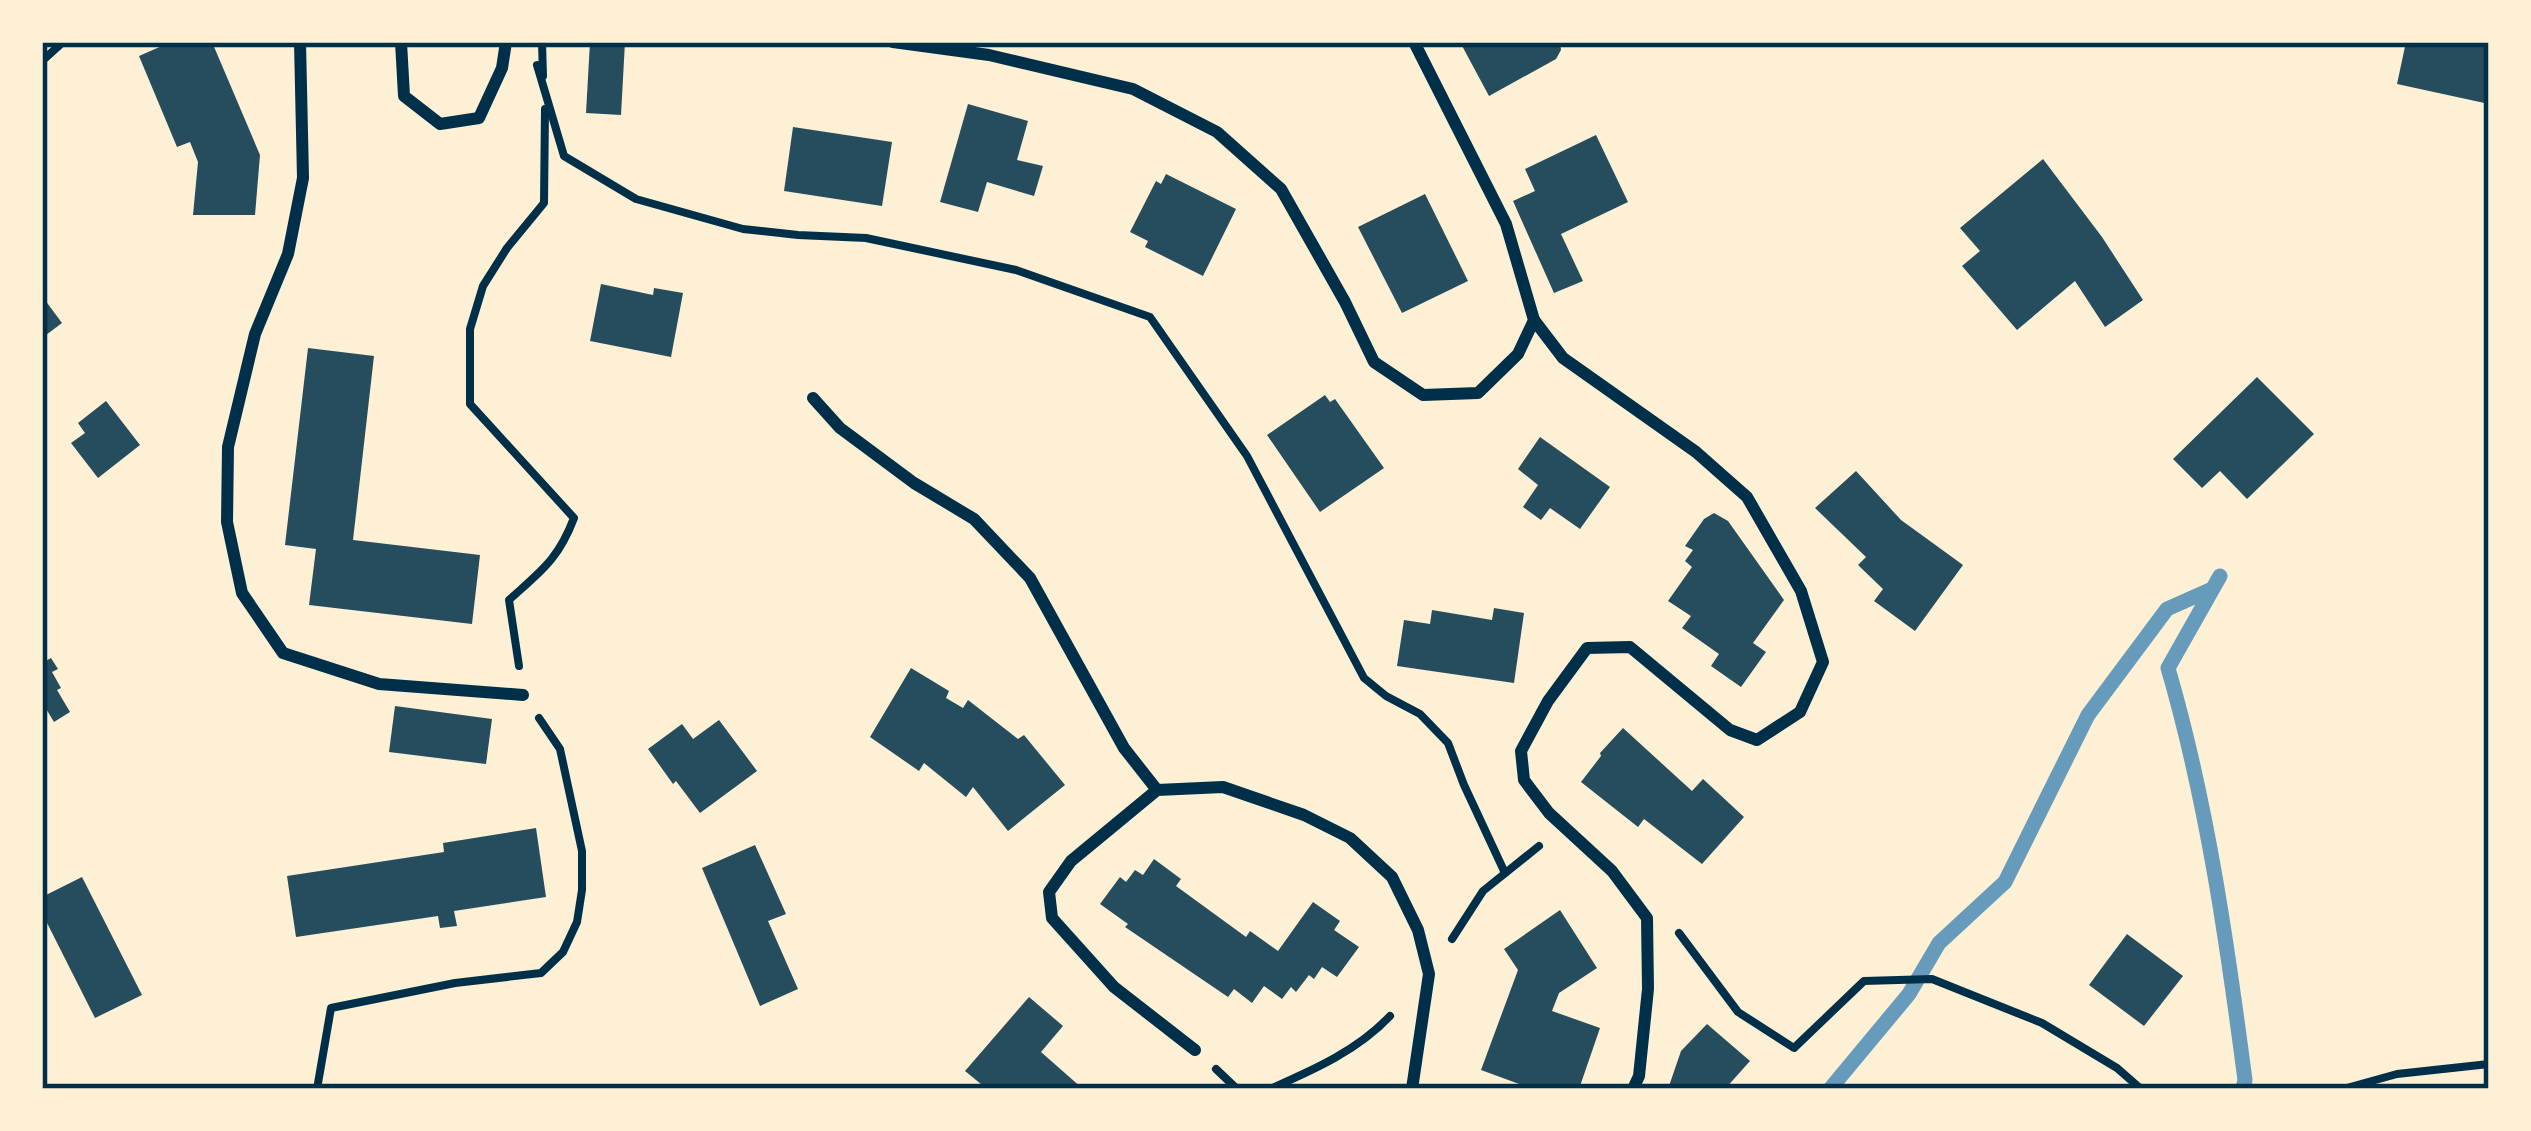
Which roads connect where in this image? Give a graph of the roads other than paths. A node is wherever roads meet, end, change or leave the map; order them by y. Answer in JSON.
{"nodes":[{"id":1,"x":299,"y":42,"type":"edge"},
{"id":2,"x":401,"y":42,"type":"edge"},
{"id":3,"x":506,"y":42,"type":"edge"},
{"id":4,"x":893,"y":42,"type":"edge"},
{"id":5,"x":1414,"y":42,"type":"edge"},
{"id":6,"x":1534,"y":320,"type":"junction"},
{"id":7,"x":813,"y":398,"type":"dead end"},
{"id":8,"x":523,"y":695,"type":"road end"},
{"id":9,"x":1157,"y":790,"type":"junction"},
{"id":10,"x":1196,"y":1050,"type":"dead end"},
{"id":11,"x":1412,"y":1089,"type":"edge"},
{"id":12,"x":1633,"y":1089,"type":"edge"}],
"edges":[{"from":1,"to":8,"type":"street"},
{"from":2,"to":3,"type":"street"},
{"from":4,"to":6,"type":"street"},
{"from":5,"to":6,"type":"street"},
{"from":6,"to":12,"type":"street"},
{"from":7,"to":9,"type":"street"},
{"from":9,"to":10,"type":"street"},
{"from":9,"to":11,"type":"street"}]}
